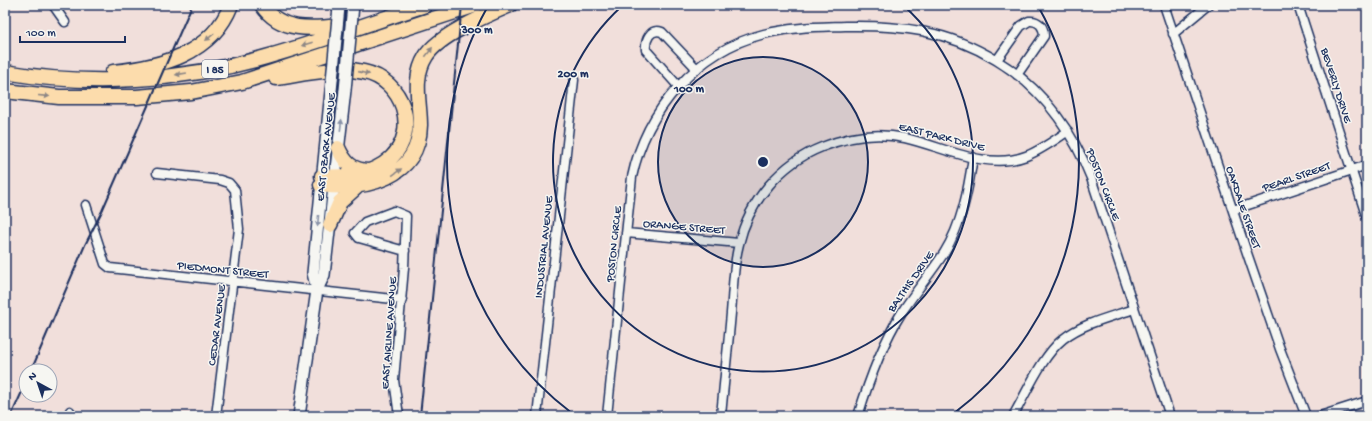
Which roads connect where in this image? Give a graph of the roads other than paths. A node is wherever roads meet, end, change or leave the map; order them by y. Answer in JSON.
{"nodes":[{"id":1,"x":53,"y":5,"type":"edge"},
{"id":2,"x":231,"y":5,"type":"edge"},
{"id":3,"x":262,"y":5,"type":"edge"},
{"id":4,"x":353,"y":5,"type":"edge"},
{"id":5,"x":425,"y":5,"type":"edge"},
{"id":6,"x":476,"y":5,"type":"edge"},
{"id":7,"x":510,"y":5,"type":"edge"},
{"id":8,"x":1164,"y":5,"type":"edge"},
{"id":9,"x":1208,"y":5,"type":"edge"},
{"id":10,"x":1298,"y":5,"type":"edge"},
{"id":11,"x":339,"y":6,"type":"edge"},
{"id":12,"x":65,"y":22,"type":"dead end"},
{"id":13,"x":371,"y":23,"type":"junction"},
{"id":14,"x":1173,"y":34,"type":"junction"},
{"id":15,"x":997,"y":60,"type":"junction"},
{"id":16,"x":697,"y":69,"type":"junction"},
{"id":17,"x":5,"y":72,"type":"edge"},
{"id":18,"x":1017,"y":75,"type":"junction"},
{"id":19,"x":53,"y":78,"type":"junction"},
{"id":20,"x":574,"y":80,"type":"dead end"},
{"id":21,"x":242,"y":82,"type":"junction"},
{"id":22,"x":678,"y":86,"type":"junction"},
{"id":23,"x":5,"y":91,"type":"edge"},
{"id":24,"x":1068,"y":131,"type":"junction"},
{"id":25,"x":338,"y":148,"type":"junction"},
{"id":26,"x":973,"y":157,"type":"junction"},
{"id":27,"x":1367,"y":166,"type":"edge"},
{"id":28,"x":1351,"y":170,"type":"junction"},
{"id":29,"x":370,"y":171,"type":"junction"},
{"id":30,"x":157,"y":173,"type":"dead end"},
{"id":31,"x":328,"y":181,"type":"junction"},
{"id":32,"x":360,"y":184,"type":"junction"},
{"id":33,"x":86,"y":205,"type":"dead end"},
{"id":34,"x":1233,"y":210,"type":"junction"},
{"id":35,"x":1367,"y":218,"type":"edge"},
{"id":36,"x":330,"y":224,"type":"junction"},
{"id":37,"x":626,"y":233,"type":"junction"},
{"id":38,"x":739,"y":243,"type":"junction"},
{"id":39,"x":405,"y":251,"type":"junction"},
{"id":40,"x":234,"y":282,"type":"junction"},
{"id":41,"x":317,"y":290,"type":"junction"},
{"id":42,"x":402,"y":300,"type":"junction"},
{"id":43,"x":1134,"y":309,"type":"junction"},
{"id":44,"x":1367,"y":401,"type":"edge"},
{"id":45,"x":216,"y":416,"type":"edge"},
{"id":46,"x":299,"y":416,"type":"edge"},
{"id":47,"x":399,"y":416,"type":"edge"},
{"id":48,"x":537,"y":416,"type":"edge"},
{"id":49,"x":607,"y":416,"type":"edge"},
{"id":50,"x":721,"y":416,"type":"edge"},
{"id":51,"x":858,"y":416,"type":"edge"},
{"id":52,"x":1013,"y":416,"type":"edge"},
{"id":53,"x":1170,"y":416,"type":"edge"},
{"id":54,"x":1306,"y":416,"type":"edge"},
{"id":55,"x":1320,"y":416,"type":"edge"}],
"edges":[{"from":1,"to":12,"type":"street"},
{"from":2,"to":19,"type":"highway","one_way":true},
{"from":3,"to":13,"type":"highway"},
{"from":25,"to":4,"type":"main road","name":"EAST OZARK AVENUE","one_way":true,"bridge":true},
{"from":5,"to":13,"type":"highway","number":"I 85"},
{"from":6,"to":21,"type":"highway","number":"I 85"},
{"from":32,"to":7,"type":"highway","one_way":true},
{"from":8,"to":14,"type":"street","name":"OAKDALE STREET"},
{"from":9,"to":14,"type":"street"},
{"from":10,"to":28,"type":"street","name":"BEVERLY DRIVE"},
{"from":11,"to":31,"type":"main road","name":"EAST OZARK AVENUE","bridge":true},
{"from":13,"to":19,"type":"highway","number":"I 85","one_way":true},
{"from":14,"to":34,"type":"street","name":"OAKDALE STREET"},
{"from":15,"to":16,"type":"street","name":"POSTON CIRCLE"},
{"from":15,"to":18,"type":"street","name":"POSTON CIRCLE"},
{"from":15,"to":18,"type":"street"},
{"from":16,"to":22,"type":"street","name":"POSTON CIRCLE"},
{"from":16,"to":22,"type":"street"},
{"from":17,"to":19,"type":"highway","number":"I 85"},
{"from":18,"to":24,"type":"street","name":"POSTON CIRCLE"},
{"from":20,"to":48,"type":"street","name":"INDUSTRIAL AVENUE"},
{"from":23,"to":21,"type":"highway","number":"I 85","one_way":true},
{"from":21,"to":29,"type":"highway","one_way":true},
{"from":22,"to":37,"type":"street","name":"POSTON CIRCLE"},
{"from":24,"to":26,"type":"street","name":"EAST PARK DRIVE"},
{"from":24,"to":43,"type":"street","name":"POSTON CIRCLE"},
{"from":25,"to":29,"type":"highway"},
{"from":25,"to":31,"type":"main road","name":"EAST OZARK AVENUE"},
{"from":26,"to":38,"type":"street","name":"EAST PARK DRIVE"},
{"from":26,"to":51,"type":"street","name":"BALTHIS DRIVE"},
{"from":27,"to":28,"type":"street","name":"PEARL STREET"},
{"from":28,"to":34,"type":"street","name":"PEARL STREET"},
{"from":28,"to":35,"type":"street","name":"BEVERLY DRIVE"},
{"from":29,"to":31,"type":"highway"},
{"from":30,"to":40,"type":"street","name":"CEDAR AVENUE"},
{"from":31,"to":32,"type":"highway"},
{"from":31,"to":36,"type":"main road","name":"EAST OZARK AVENUE"},
{"from":31,"to":41,"type":"main road","name":"EAST OZARK AVENUE","one_way":true},
{"from":32,"to":36,"type":"highway"},
{"from":33,"to":40,"type":"street","name":"PIEDMONT STREET"},
{"from":34,"to":54,"type":"street","name":"OAKDALE STREET"},
{"from":36,"to":41,"type":"main road","name":"EAST OZARK AVENUE"},
{"from":37,"to":38,"type":"street","name":"ORANGE STREET"},
{"from":37,"to":49,"type":"street","name":"POSTON CIRCLE"},
{"from":38,"to":50,"type":"street","name":"EAST PARK DRIVE"},
{"from":39,"to":39,"type":"street","name":"EAST AIRLINE AVENUE"},
{"from":39,"to":42,"type":"street","name":"EAST AIRLINE AVENUE"},
{"from":40,"to":41,"type":"street","name":"PIEDMONT STREET"},
{"from":40,"to":45,"type":"street","name":"CEDAR AVENUE"},
{"from":41,"to":42,"type":"street","name":"PIEDMONT STREET"},
{"from":41,"to":46,"type":"main road","name":"EAST OZARK AVENUE"},
{"from":42,"to":47,"type":"street","name":"EAST AIRLINE AVENUE"},
{"from":43,"to":52,"type":"street"},
{"from":43,"to":53,"type":"street","name":"POSTON CIRCLE"},
{"from":44,"to":55,"type":"street"}]}
